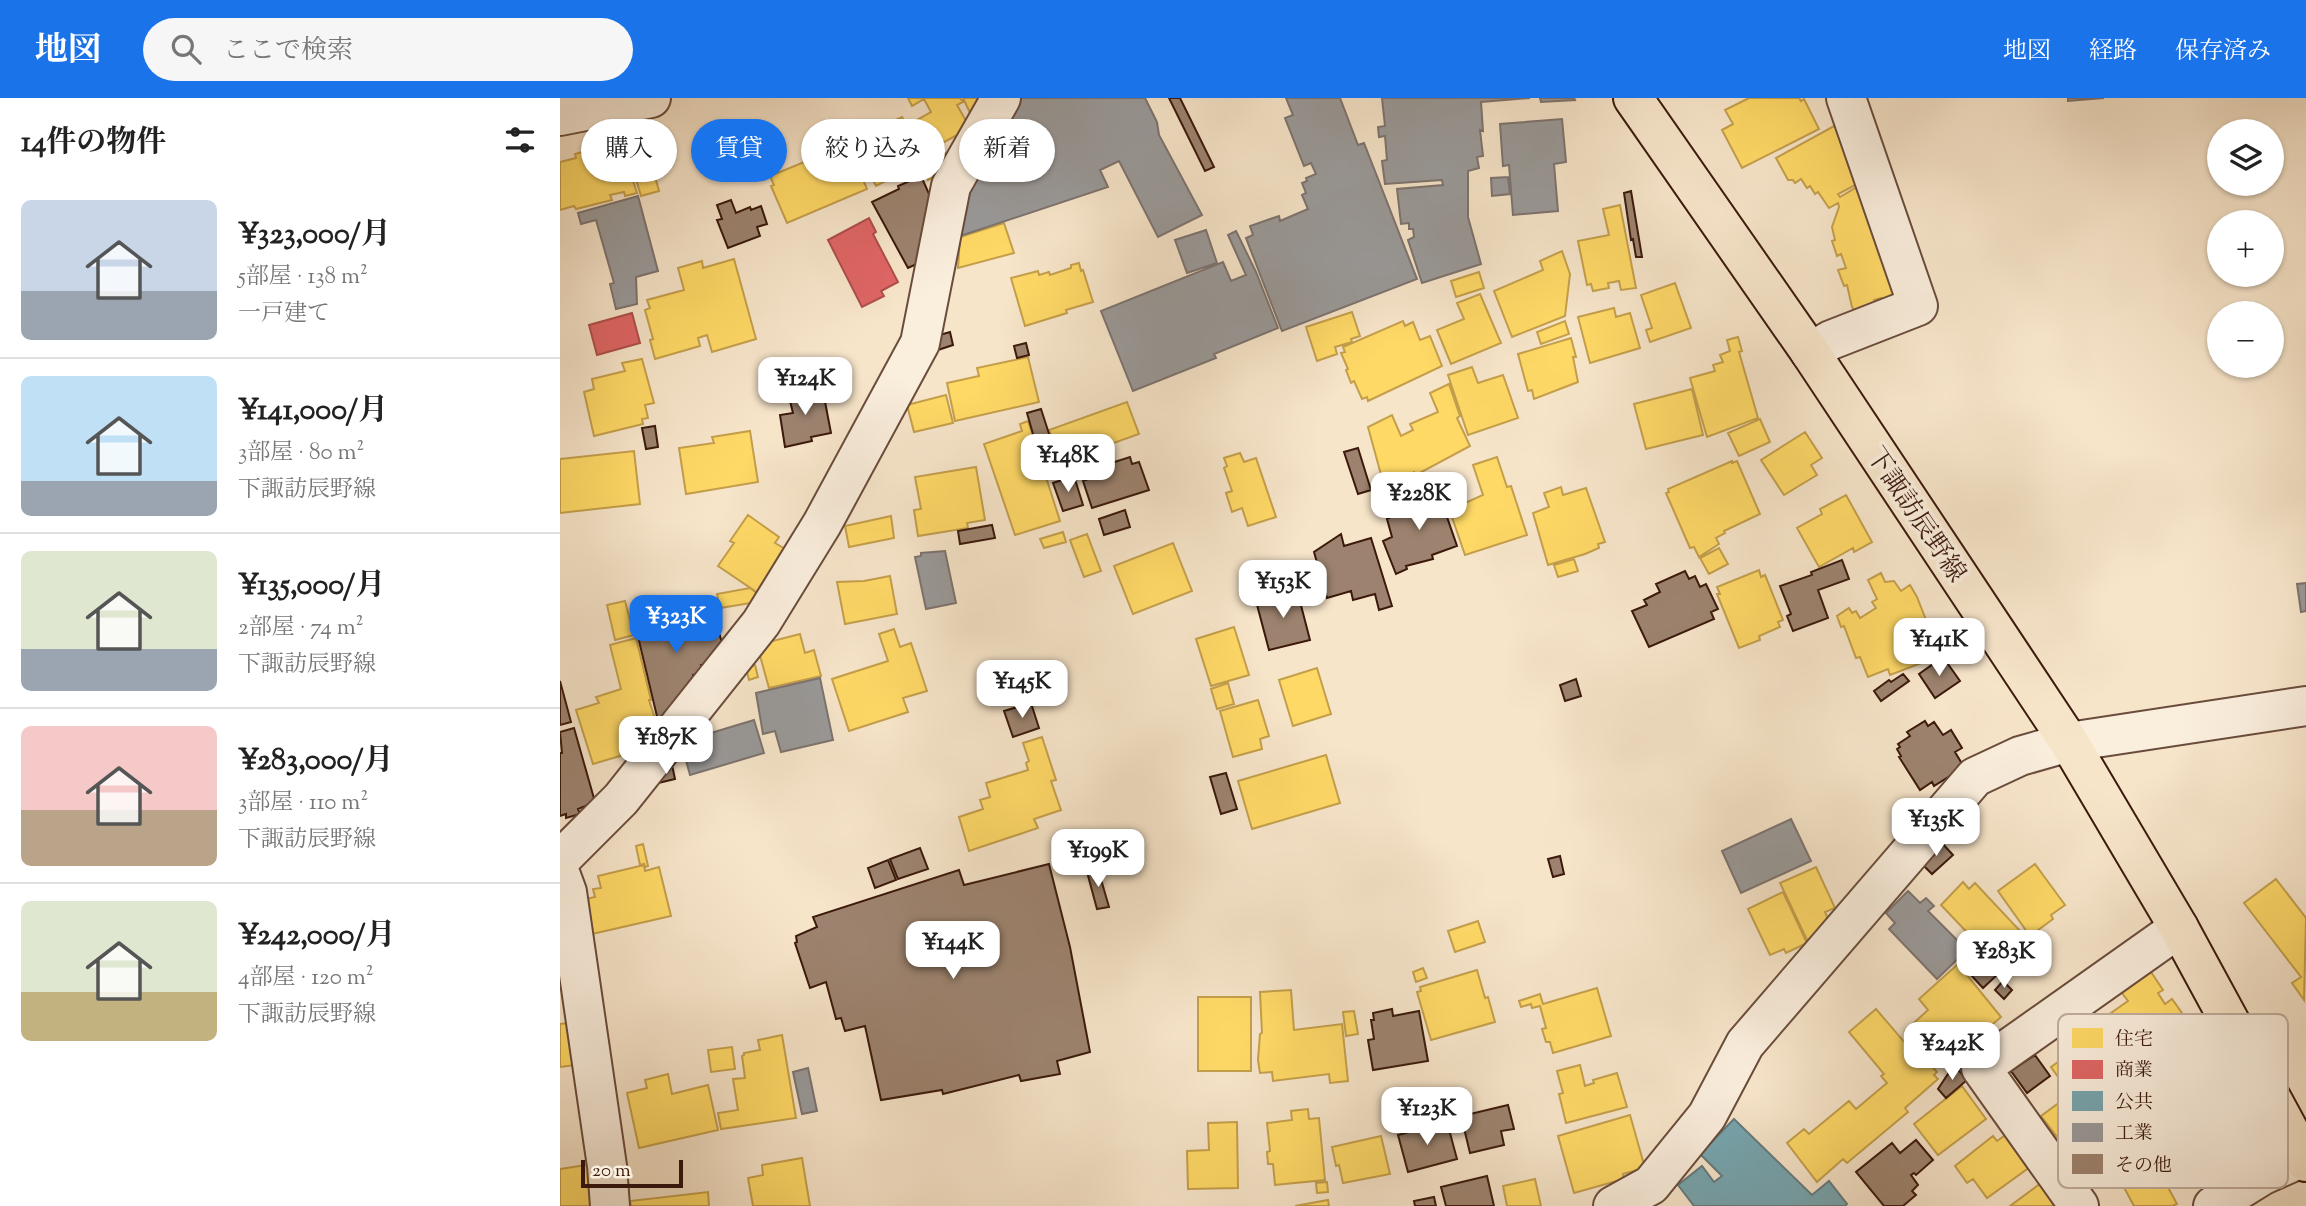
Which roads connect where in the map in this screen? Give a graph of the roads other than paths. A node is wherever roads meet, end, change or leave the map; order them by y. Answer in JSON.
{"nodes":[{"id":1,"x":651,"y":98,"type":"edge"},
{"id":2,"x":1001,"y":98,"type":"edge"},
{"id":3,"x":1633,"y":98,"type":"edge"},
{"id":4,"x":1846,"y":98,"type":"edge"},
{"id":5,"x":560,"y":117,"type":"edge"},
{"id":6,"x":1810,"y":352,"type":"junction"},
{"id":7,"x":2306,"y":706,"type":"edge"},
{"id":8,"x":2069,"y":742,"type":"junction"},
{"id":9,"x":560,"y":860,"type":"edge"},
{"id":10,"x":560,"y":873,"type":"edge"},
{"id":11,"x":2179,"y":928,"type":"junction"},
{"id":12,"x":2226,"y":1014,"type":"edge"},
{"id":13,"x":2288,"y":1129,"type":"edge"},
{"id":14,"x":2305,"y":1160,"type":"edge"},
{"id":15,"x":2288,"y":1166,"type":"edge"},
{"id":16,"x":2058,"y":1176,"type":"edge"},
{"id":17,"x":2066,"y":1188,"type":"edge"},
{"id":18,"x":2242,"y":1188,"type":"edge"},
{"id":19,"x":1659,"y":1195,"type":"edge"},
{"id":20,"x":610,"y":1206,"type":"edge"},
{"id":21,"x":1614,"y":1206,"type":"edge"},
{"id":22,"x":2079,"y":1206,"type":"edge"},
{"id":23,"x":2213,"y":1206,"type":"edge"}],
"edges":[{"from":1,"to":5,"type":"street"},
{"from":2,"to":9,"type":"street"},
{"from":3,"to":6,"type":"main road","name":"下諏訪辰野線"},
{"from":4,"to":6,"type":"street"},
{"from":6,"to":8,"type":"main road","name":"下諏訪辰野線"},
{"from":7,"to":8,"type":"street"},
{"from":8,"to":11,"type":"main road","name":"下諏訪辰野線"},
{"from":8,"to":19,"type":"street"},
{"from":10,"to":20,"type":"street"},
{"from":11,"to":12,"type":"main road","name":"下諏訪辰野線"},
{"from":11,"to":16,"type":"street"},
{"from":13,"to":14,"type":"main road","name":"下諏訪辰野線"},
{"from":14,"to":15,"type":"street"},
{"from":17,"to":22,"type":"street"},
{"from":18,"to":23,"type":"street"},
{"from":19,"to":21,"type":"street"}]}
